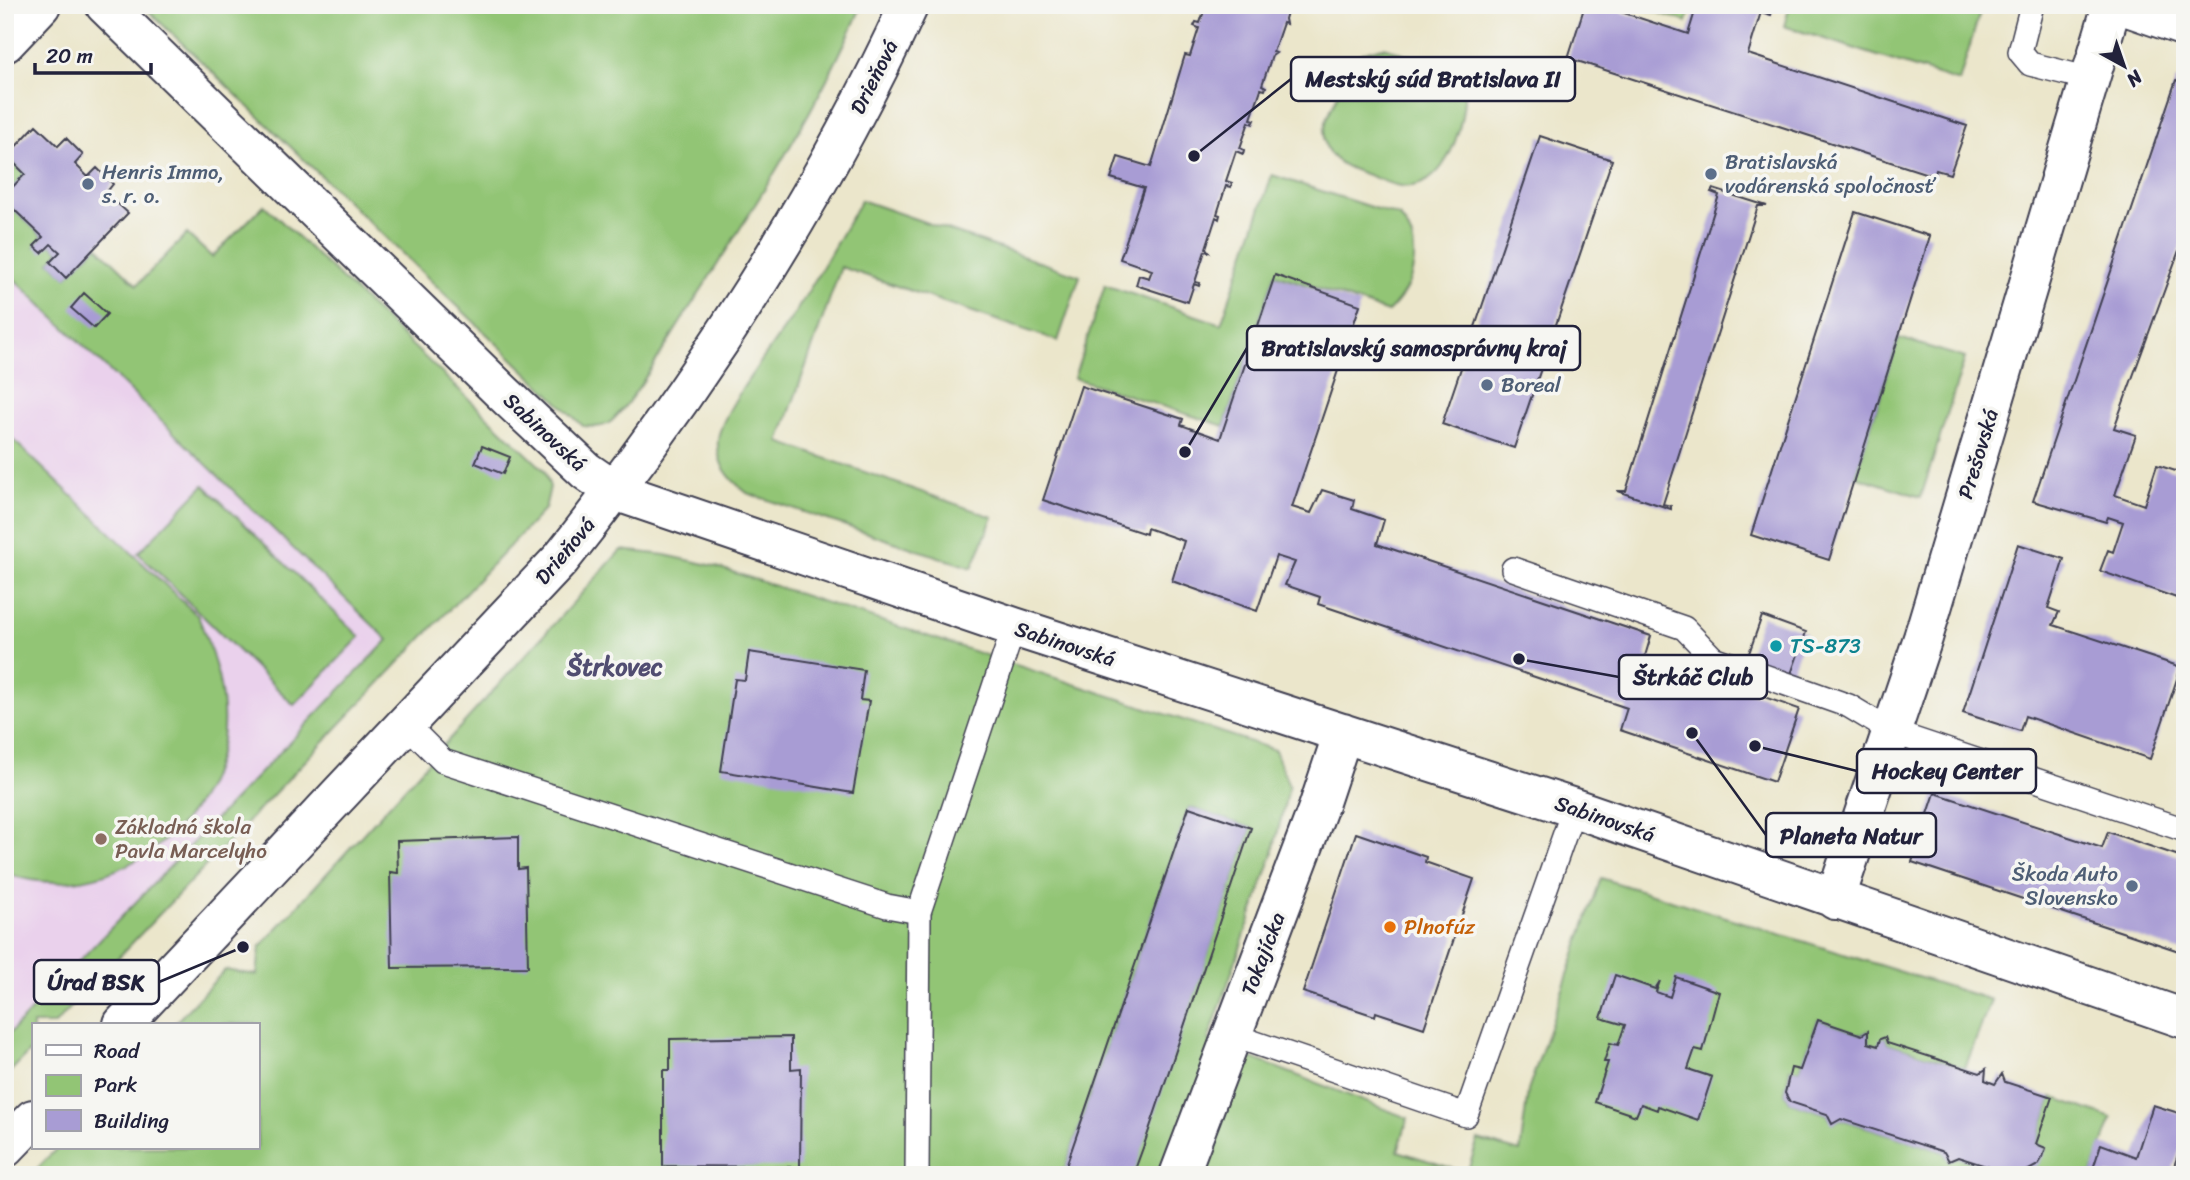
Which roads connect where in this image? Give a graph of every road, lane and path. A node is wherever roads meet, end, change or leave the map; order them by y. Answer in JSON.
{"nodes":[{"id":1,"x":41,"y":5,"type":"edge"},
{"id":2,"x":105,"y":5,"type":"edge"},
{"id":3,"x":909,"y":5,"type":"edge"},
{"id":4,"x":2032,"y":5,"type":"edge"},
{"id":5,"x":2112,"y":5,"type":"edge"},
{"id":6,"x":2122,"y":5,"type":"edge"},
{"id":7,"x":2185,"y":27,"type":"edge"},
{"id":8,"x":5,"y":43,"type":"edge"},
{"id":9,"x":2090,"y":79,"type":"junction"},
{"id":10,"x":615,"y":491,"type":"junction"},
{"id":11,"x":1513,"y":569,"type":"dead end"},
{"id":12,"x":1014,"y":627,"type":"junction"},
{"id":13,"x":407,"y":725,"type":"junction"},
{"id":14,"x":1892,"y":732,"type":"junction"},
{"id":15,"x":1343,"y":733,"type":"junction"},
{"id":16,"x":1574,"y":808,"type":"junction"},
{"id":17,"x":2185,"y":830,"type":"edge"},
{"id":18,"x":1835,"y":900,"type":"junction"},
{"id":19,"x":919,"y":912,"type":"junction"},
{"id":20,"x":2185,"y":1019,"type":"edge"},
{"id":21,"x":124,"y":1023,"type":"edge"},
{"id":22,"x":1232,"y":1035,"type":"junction"},
{"id":23,"x":32,"y":1120,"type":"edge"},
{"id":24,"x":5,"y":1148,"type":"edge"},
{"id":25,"x":918,"y":1175,"type":"edge"},
{"id":26,"x":1179,"y":1175,"type":"edge"}],
"edges":[{"from":1,"to":8,"type":"street"},
{"from":2,"to":10,"type":"street","name":"Sabinovská"},
{"from":3,"to":10,"type":"street","name":"Drieňová"},
{"from":4,"to":9,"type":"lane"},
{"from":5,"to":9,"type":"street","name":"Prešovská"},
{"from":6,"to":7,"type":"street"},
{"from":9,"to":14,"type":"street","name":"Prešovská"},
{"from":10,"to":12,"type":"street","name":"Sabinovská"},
{"from":10,"to":13,"type":"street","name":"Drieňová"},
{"from":11,"to":14,"type":"lane"},
{"from":12,"to":15,"type":"street","name":"Sabinovská"},
{"from":12,"to":19,"type":"lane"},
{"from":13,"to":19,"type":"lane"},
{"from":13,"to":21,"type":"street","name":"Drieňová"},
{"from":14,"to":17,"type":"lane"},
{"from":14,"to":18,"type":"street","name":"Prešovská"},
{"from":15,"to":16,"type":"street","name":"Sabinovská"},
{"from":15,"to":22,"type":"street","name":"Tokajícka"},
{"from":16,"to":18,"type":"street","name":"Sabinovská"},
{"from":16,"to":22,"type":"lane"},
{"from":18,"to":20,"type":"street","name":"Sabinovská"},
{"from":19,"to":25,"type":"lane"},
{"from":22,"to":26,"type":"street","name":"Tokajícka"},
{"from":23,"to":24,"type":"street"}]}
